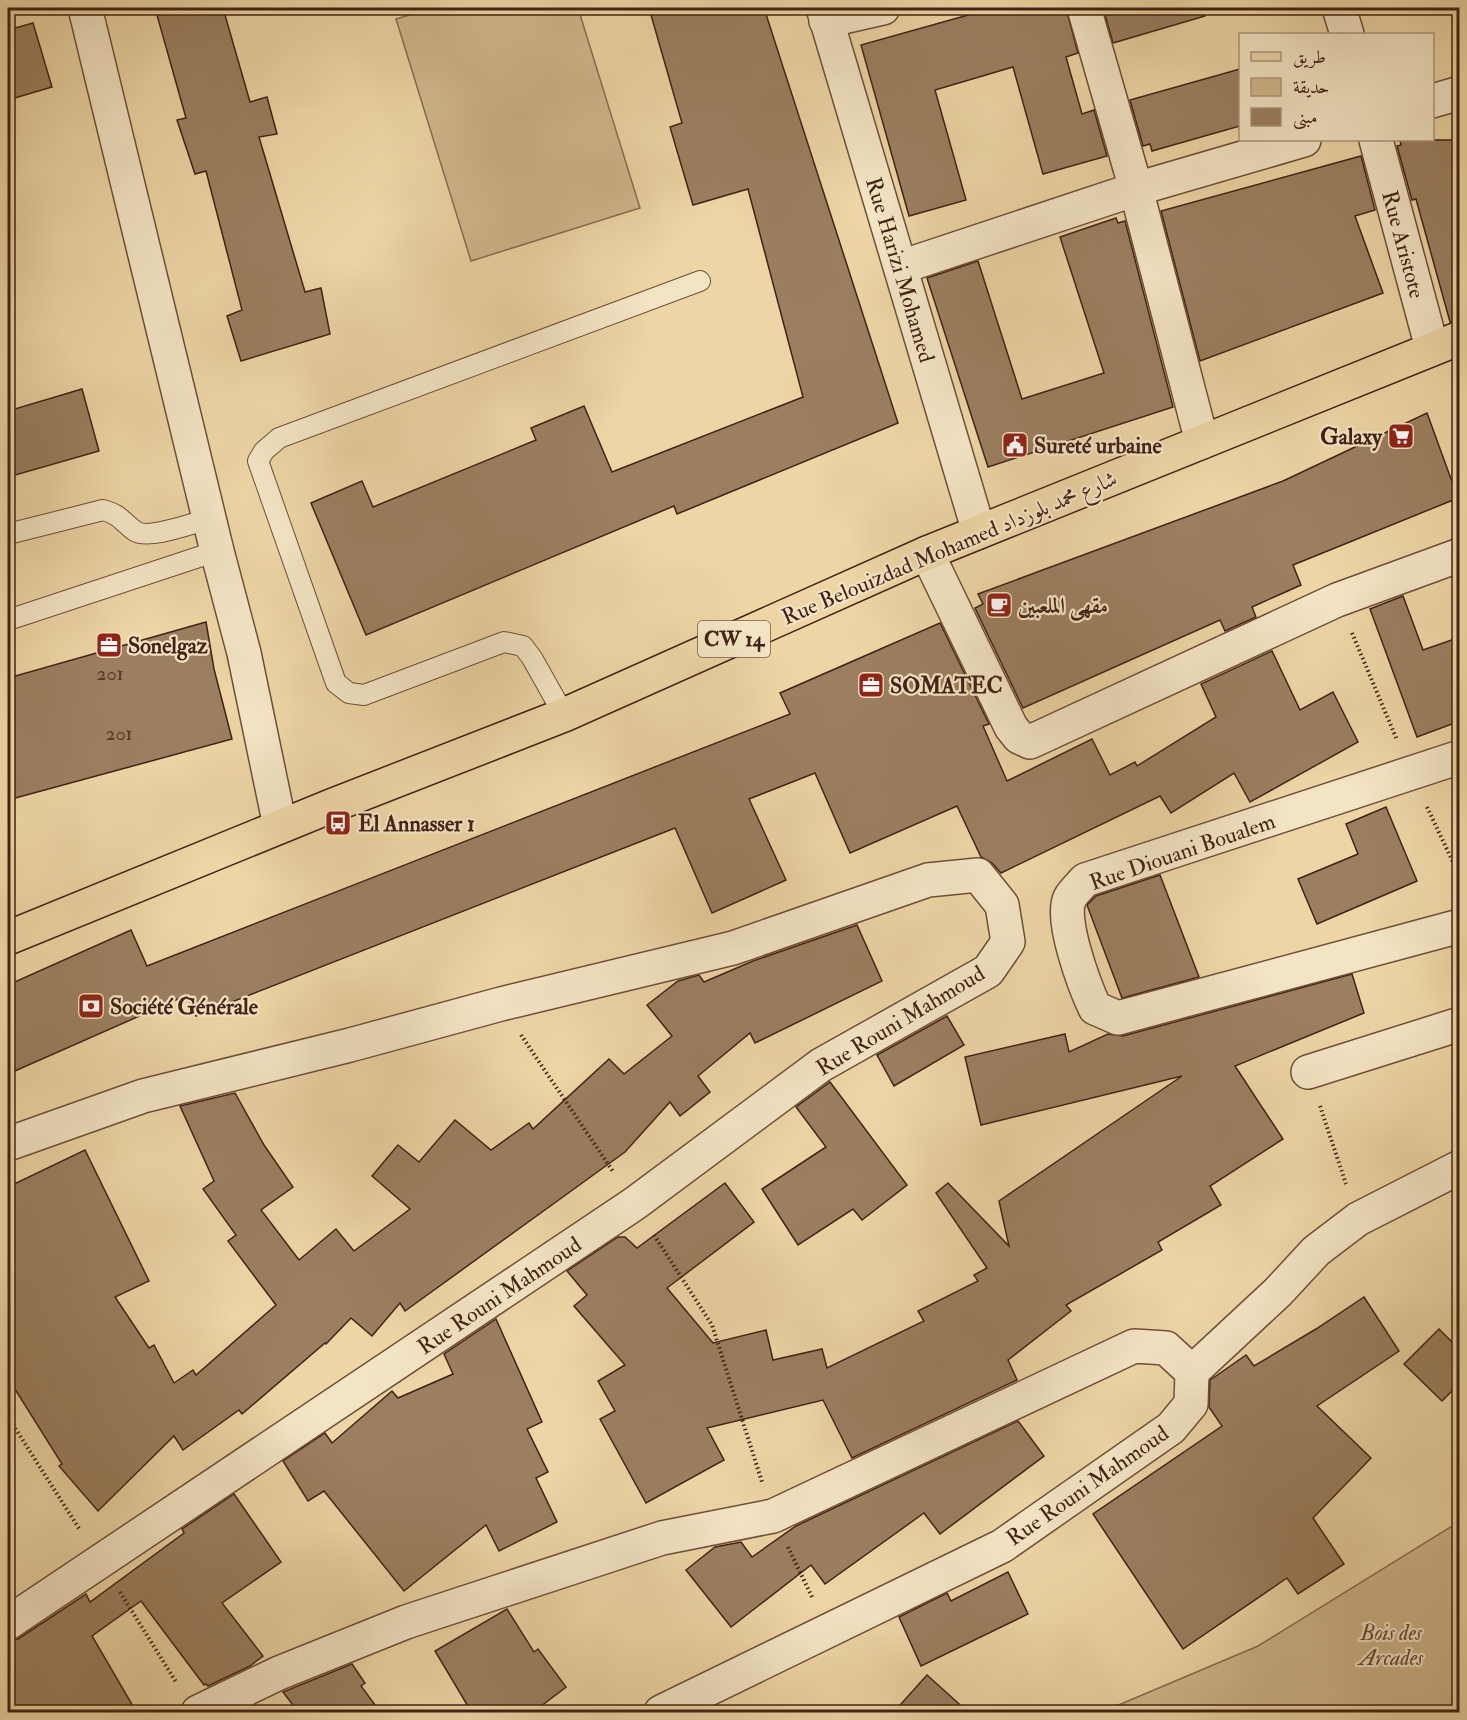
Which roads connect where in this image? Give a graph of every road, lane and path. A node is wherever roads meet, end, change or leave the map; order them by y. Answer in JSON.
{"nodes":[{"id":1,"x":85,"y":8,"type":"edge"},
{"id":2,"x":883,"y":8,"type":"edge"},
{"id":3,"x":1084,"y":8,"type":"edge"},
{"id":4,"x":1339,"y":8,"type":"edge"},
{"id":5,"x":824,"y":14,"type":"edge"},
{"id":6,"x":1347,"y":33,"type":"edge"},
{"id":7,"x":1460,"y":93,"type":"edge"},
{"id":8,"x":1434,"y":100,"type":"edge"},
{"id":9,"x":1301,"y":141,"type":"edge"},
{"id":10,"x":1376,"y":141,"type":"edge"},
{"id":11,"x":1136,"y":189,"type":"junction"},
{"id":12,"x":901,"y":267,"type":"junction"},
{"id":13,"x":700,"y":281,"type":"dead end"},
{"id":14,"x":1446,"y":343,"type":"edge"},
{"id":15,"x":1203,"y":442,"type":"junction"},
{"id":16,"x":209,"y":519,"type":"junction"},
{"id":17,"x":979,"y":532,"type":"junction"},
{"id":18,"x":8,"y":534,"type":"edge"},
{"id":19,"x":217,"y":551,"type":"junction"},
{"id":20,"x":927,"y":553,"type":"junction"},
{"id":21,"x":1460,"y":555,"type":"edge"},
{"id":22,"x":8,"y":620,"type":"edge"},
{"id":23,"x":564,"y":715,"type":"junction"},
{"id":24,"x":1460,"y":757,"type":"edge"},
{"id":25,"x":280,"y":826,"type":"junction"},
{"id":26,"x":1460,"y":926,"type":"edge"},
{"id":27,"x":8,"y":938,"type":"edge"},
{"id":28,"x":501,"y":1004,"type":"junction"},
{"id":29,"x":1460,"y":1024,"type":"edge"},
{"id":30,"x":1308,"y":1072,"type":"joint"},
{"id":31,"x":8,"y":1144,"type":"edge"},
{"id":32,"x":1460,"y":1167,"type":"edge"},
{"id":33,"x":634,"y":1204,"type":"junction"},
{"id":34,"x":1358,"y":1219,"type":"junction"},
{"id":35,"x":1192,"y":1372,"type":"junction"},
{"id":36,"x":773,"y":1516,"type":"junction"},
{"id":37,"x":8,"y":1623,"type":"edge"},
{"id":38,"x":828,"y":1630,"type":"junction"},
{"id":39,"x":198,"y":1713,"type":"edge"},
{"id":40,"x":661,"y":1713,"type":"edge"}],
"edges":[{"from":1,"to":16,"type":"street"},
{"from":2,"to":5,"type":"street"},
{"from":3,"to":11,"type":"street"},
{"from":4,"to":6,"type":"street"},
{"from":5,"to":12,"type":"street","name":"Rue Harizi Mohamed"},
{"from":7,"to":8,"type":"street"},
{"from":9,"to":11,"type":"street"},
{"from":10,"to":14,"type":"street","name":"Rue Aristote"},
{"from":11,"to":12,"type":"street"},
{"from":11,"to":15,"type":"street"},
{"from":12,"to":17,"type":"street","name":"Rue Harizi Mohamed"},
{"from":13,"to":23,"type":"lane"},
{"from":14,"to":15,"type":"main road","name":"Rue Belouizdad Mohamed شارع محمد بلوزداد","number":"CW 14"},
{"from":15,"to":17,"type":"main road","name":"Rue Belouizdad Mohamed شارع محمد بلوزداد","number":"CW 14"},
{"from":16,"to":18,"type":"lane"},
{"from":16,"to":19,"type":"street"},
{"from":17,"to":20,"type":"main road","name":"Rue Belouizdad Mohamed شارع محمد بلوزداد","number":"CW 14"},
{"from":19,"to":22,"type":"lane"},
{"from":19,"to":25,"type":"street"},
{"from":20,"to":21,"type":"street"},
{"from":20,"to":23,"type":"main road","name":"Rue Belouizdad Mohamed شارع محمد بلوزداد","number":"CW 14"},
{"from":23,"to":25,"type":"main road","name":"Rue Belouizdad Mohamed شارع محمد بلوزداد","number":"CW 14"},
{"from":24,"to":26,"type":"street","name":"Rue Diouani Boualem"},
{"from":25,"to":27,"type":"main road","name":"Rue Belouizdad Mohamed شارع محمد بلوزداد","number":"CW 14"},
{"from":28,"to":31,"type":"street","name":"Rue Rouni Mahmoud"},
{"from":28,"to":33,"type":"path"},
{"from":28,"to":33,"type":"street","name":"Rue Rouni Mahmoud"},
{"from":29,"to":30,"type":"street"},
{"from":30,"to":34,"type":"path"},
{"from":32,"to":34,"type":"street"},
{"from":33,"to":36,"type":"path"},
{"from":33,"to":37,"type":"street","name":"Rue Rouni Mahmoud"},
{"from":34,"to":35,"type":"street"},
{"from":35,"to":36,"type":"street"},
{"from":35,"to":38,"type":"street","name":"Rue Rouni Mahmoud"},
{"from":36,"to":38,"type":"path"},
{"from":36,"to":39,"type":"street"},
{"from":38,"to":40,"type":"street","name":"Rue Rouni Mahmoud"}]}
